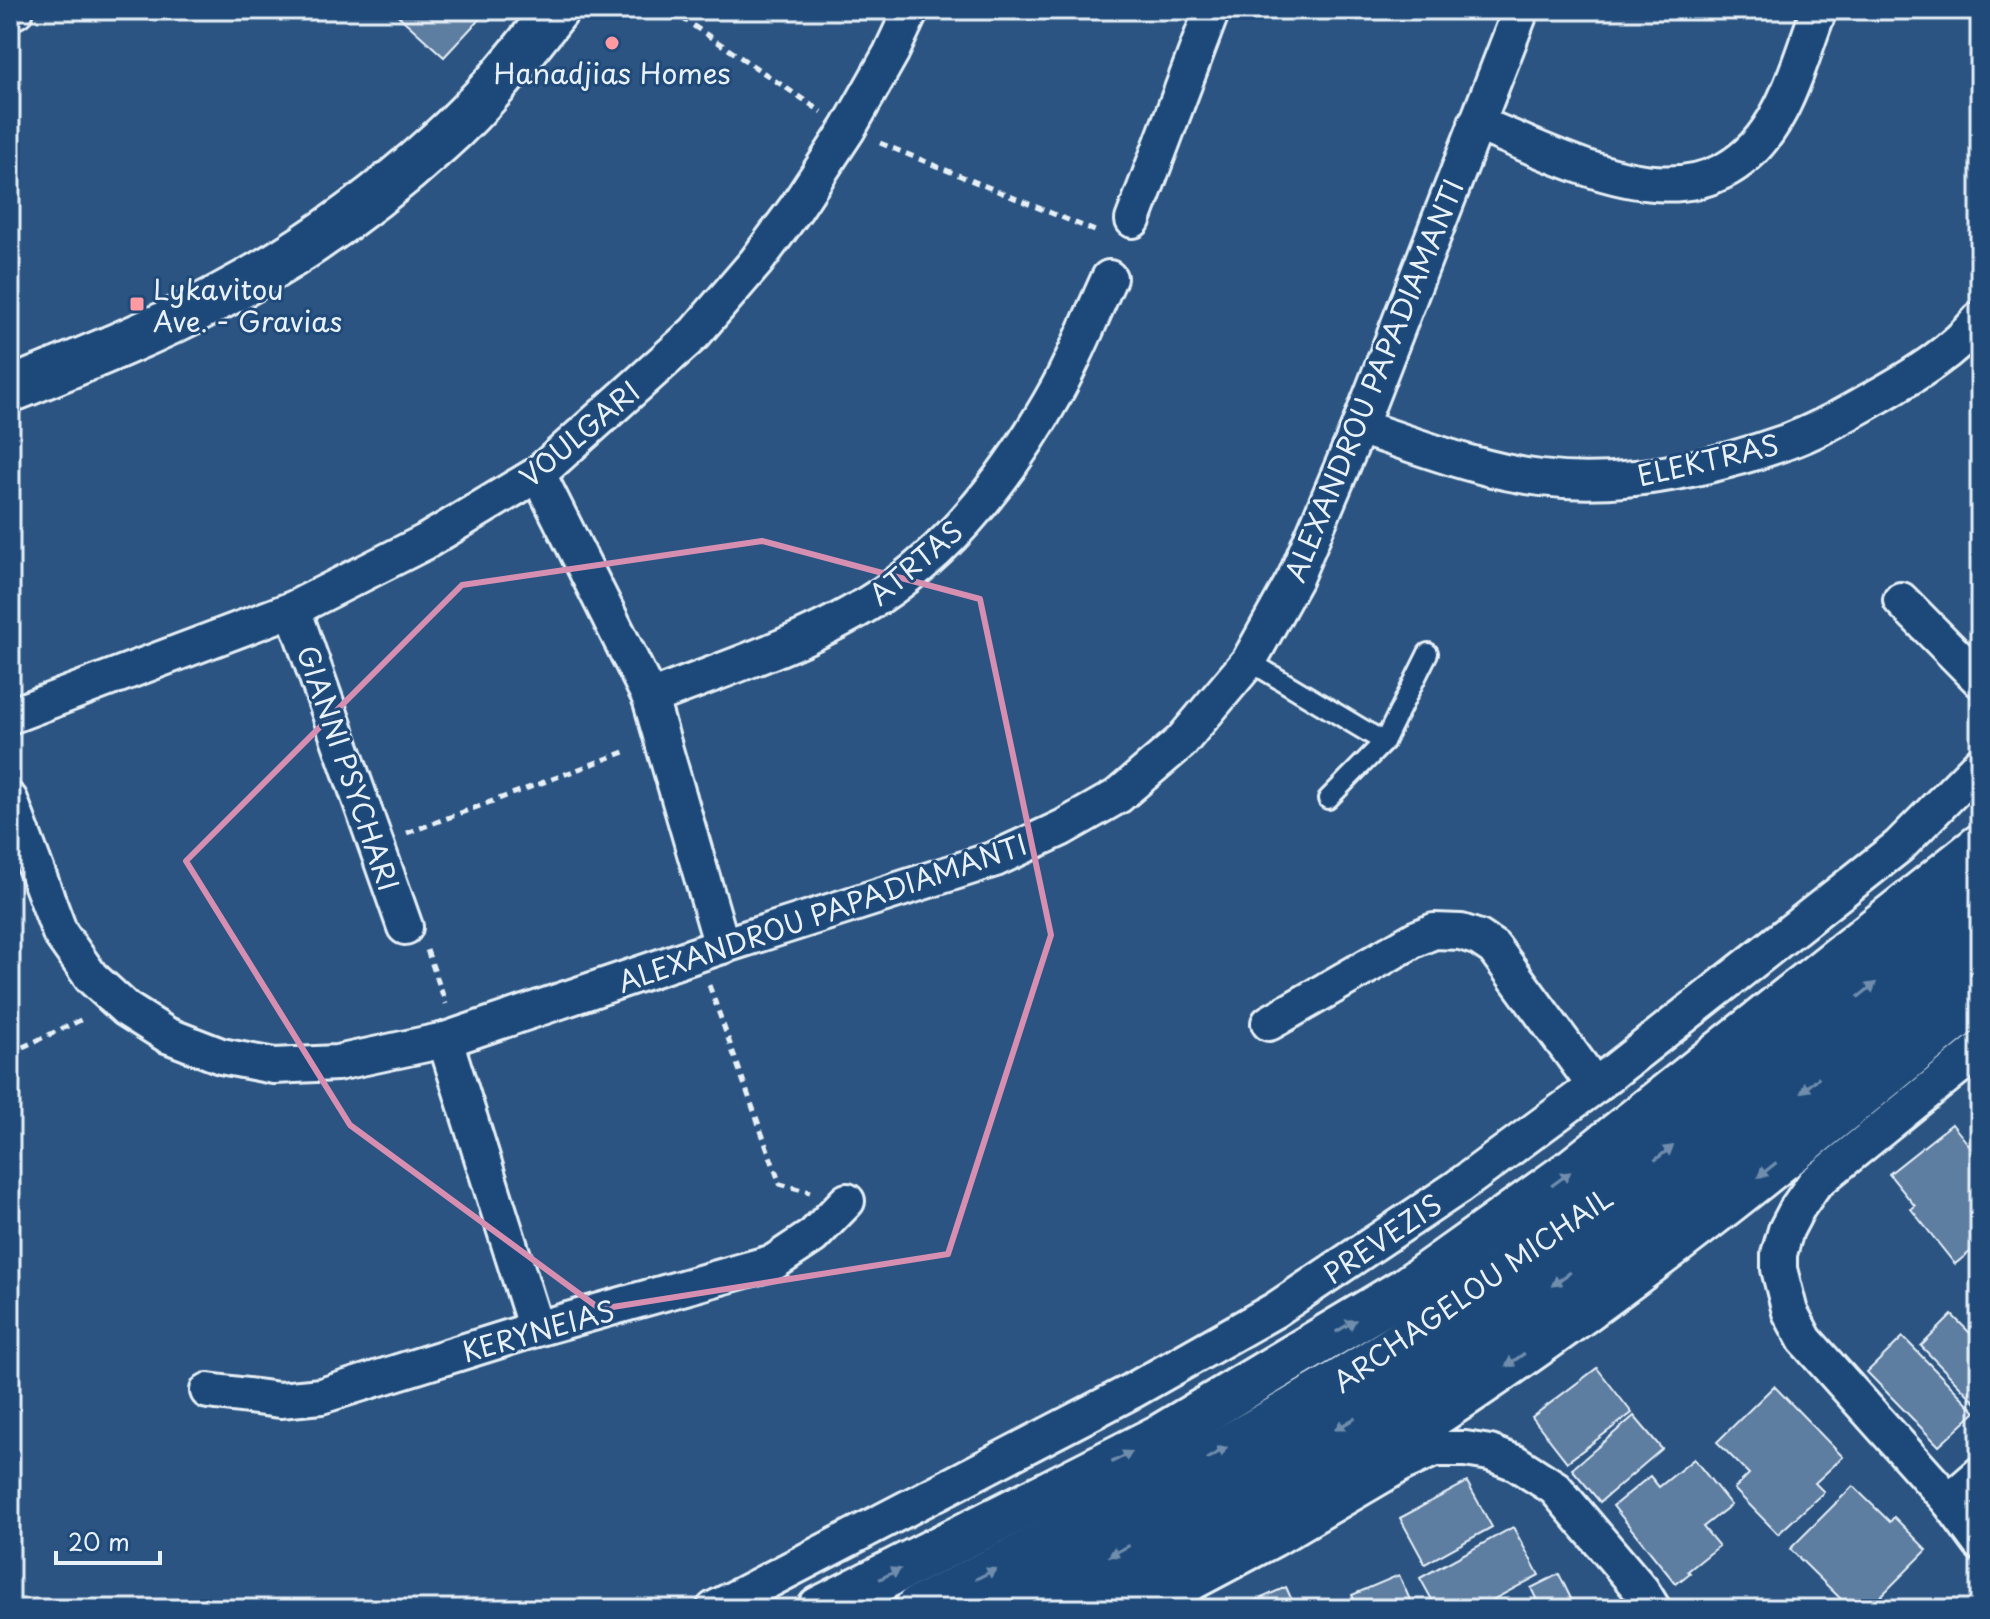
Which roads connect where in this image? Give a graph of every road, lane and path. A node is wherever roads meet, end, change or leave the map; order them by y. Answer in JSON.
{"nodes":[{"id":1,"x":16,"y":10,"type":"edge"},
{"id":2,"x":556,"y":10,"type":"edge"},
{"id":3,"x":670,"y":10,"type":"edge"},
{"id":4,"x":911,"y":10,"type":"edge"},
{"id":5,"x":1212,"y":10,"type":"edge"},
{"id":6,"x":1521,"y":10,"type":"edge"},
{"id":7,"x":1819,"y":10,"type":"edge"},
{"id":8,"x":10,"y":13,"type":"edge"},
{"id":9,"x":1476,"y":123,"type":"junction"},
{"id":10,"x":848,"y":129,"type":"junction"},
{"id":11,"x":1121,"y":228,"type":"joint"},
{"id":12,"x":1109,"y":278,"type":"dead end"},
{"id":13,"x":1980,"y":319,"type":"edge"},
{"id":14,"x":10,"y":390,"type":"edge"},
{"id":15,"x":1359,"y":427,"type":"junction"},
{"id":16,"x":538,"y":474,"type":"junction"},
{"id":17,"x":1901,"y":600,"type":"dead end"},
{"id":18,"x":293,"y":609,"type":"junction"},
{"id":19,"x":1428,"y":653,"type":"dead end"},
{"id":20,"x":1249,"y":661,"type":"junction"},
{"id":21,"x":1980,"y":680,"type":"edge"},
{"id":22,"x":650,"y":698,"type":"junction"},
{"id":23,"x":10,"y":716,"type":"edge"},
{"id":24,"x":661,"y":738,"type":"junction"},
{"id":25,"x":1384,"y":742,"type":"junction"},
{"id":26,"x":1980,"y":764,"type":"edge"},
{"id":27,"x":1328,"y":799,"type":"dead end"},
{"id":28,"x":10,"y":800,"type":"edge"},
{"id":29,"x":376,"y":845,"type":"junction"},
{"id":30,"x":1980,"y":847,"type":"edge"},
{"id":31,"x":1980,"y":897,"type":"edge"},
{"id":32,"x":405,"y":927,"type":"joint"},
{"id":33,"x":1980,"y":948,"type":"edge"},
{"id":34,"x":710,"y":950,"type":"junction"},
{"id":35,"x":1980,"y":997,"type":"edge"},
{"id":36,"x":119,"y":1003,"type":"junction"},
{"id":37,"x":1269,"y":1023,"type":"dead end"},
{"id":38,"x":451,"y":1038,"type":"junction"},
{"id":39,"x":1980,"y":1049,"type":"edge"},
{"id":40,"x":10,"y":1053,"type":"edge"},
{"id":41,"x":1595,"y":1086,"type":"junction"},
{"id":42,"x":847,"y":1201,"type":"joint"},
{"id":43,"x":536,"y":1329,"type":"junction"},
{"id":44,"x":208,"y":1391,"type":"dead end"},
{"id":45,"x":1980,"y":1474,"type":"edge"},
{"id":46,"x":1949,"y":1501,"type":"junction"},
{"id":47,"x":1980,"y":1543,"type":"edge"},
{"id":48,"x":714,"y":1609,"type":"edge"},
{"id":49,"x":820,"y":1609,"type":"edge"},
{"id":50,"x":917,"y":1609,"type":"edge"},
{"id":51,"x":1002,"y":1609,"type":"edge"},
{"id":52,"x":1085,"y":1609,"type":"edge"},
{"id":53,"x":1142,"y":1609,"type":"edge"},
{"id":54,"x":1653,"y":1609,"type":"edge"}],
"edges":[{"from":1,"to":8,"type":"street"},
{"from":2,"to":14,"type":"main road"},
{"from":3,"to":10,"type":"path"},
{"from":4,"to":10,"type":"street","name":"VOULGARI"},
{"from":5,"to":11,"type":"street"},
{"from":6,"to":9,"type":"street","name":"ALEXANDROU PAPADIAMANTI"},
{"from":7,"to":9,"type":"street"},
{"from":9,"to":15,"type":"street","name":"ALEXANDROU PAPADIAMANTI"},
{"from":10,"to":11,"type":"path"},
{"from":10,"to":16,"type":"street","name":"VOULGARI"},
{"from":12,"to":22,"type":"street","name":"ATRTAS"},
{"from":13,"to":15,"type":"street","name":"ELEKTRAS"},
{"from":15,"to":20,"type":"street","name":"ALEXANDROU PAPADIAMANTI"},
{"from":16,"to":18,"type":"street","name":"VOULGARI"},
{"from":16,"to":22,"type":"street"},
{"from":17,"to":21,"type":"street"},
{"from":18,"to":23,"type":"street","name":"VOULGARI"},
{"from":18,"to":29,"type":"street","name":"GIANNI PSYCHARI"},
{"from":19,"to":25,"type":"lane"},
{"from":20,"to":25,"type":"lane"},
{"from":20,"to":34,"type":"street","name":"ALEXANDROU PAPADIAMANTI"},
{"from":22,"to":24,"type":"street"},
{"from":24,"to":29,"type":"path"},
{"from":24,"to":34,"type":"street"},
{"from":25,"to":27,"type":"lane"},
{"from":26,"to":41,"type":"street","name":"PREVEZIS"},
{"from":28,"to":36,"type":"street","name":"ALEXANDROU PAPADIAMANTI"},
{"from":29,"to":32,"type":"street","name":"GIANNI PSYCHARI"},
{"from":49,"to":30,"type":"main road","one_way":true},
{"from":50,"to":31,"type":"main road","name":"ARCHAGELOU MICHAIL","one_way":true},
{"from":32,"to":38,"type":"path"},
{"from":33,"to":51,"type":"main road","name":"ARCHAGELOU MICHAIL","one_way":true},
{"from":34,"to":38,"type":"street","name":"ALEXANDROU PAPADIAMANTI"},
{"from":34,"to":42,"type":"path"},
{"from":35,"to":52,"type":"main road","one_way":true},
{"from":36,"to":38,"type":"street","name":"ALEXANDROU PAPADIAMANTI"},
{"from":36,"to":40,"type":"path"},
{"from":37,"to":41,"type":"street"},
{"from":38,"to":43,"type":"street"},
{"from":39,"to":46,"type":"street"},
{"from":41,"to":48,"type":"street","name":"PREVEZIS"},
{"from":42,"to":43,"type":"street","name":"KERYNEIAS"},
{"from":43,"to":44,"type":"street","name":"KERYNEIAS"},
{"from":45,"to":46,"type":"street"},
{"from":46,"to":47,"type":"street"},
{"from":53,"to":54,"type":"street"}]}
